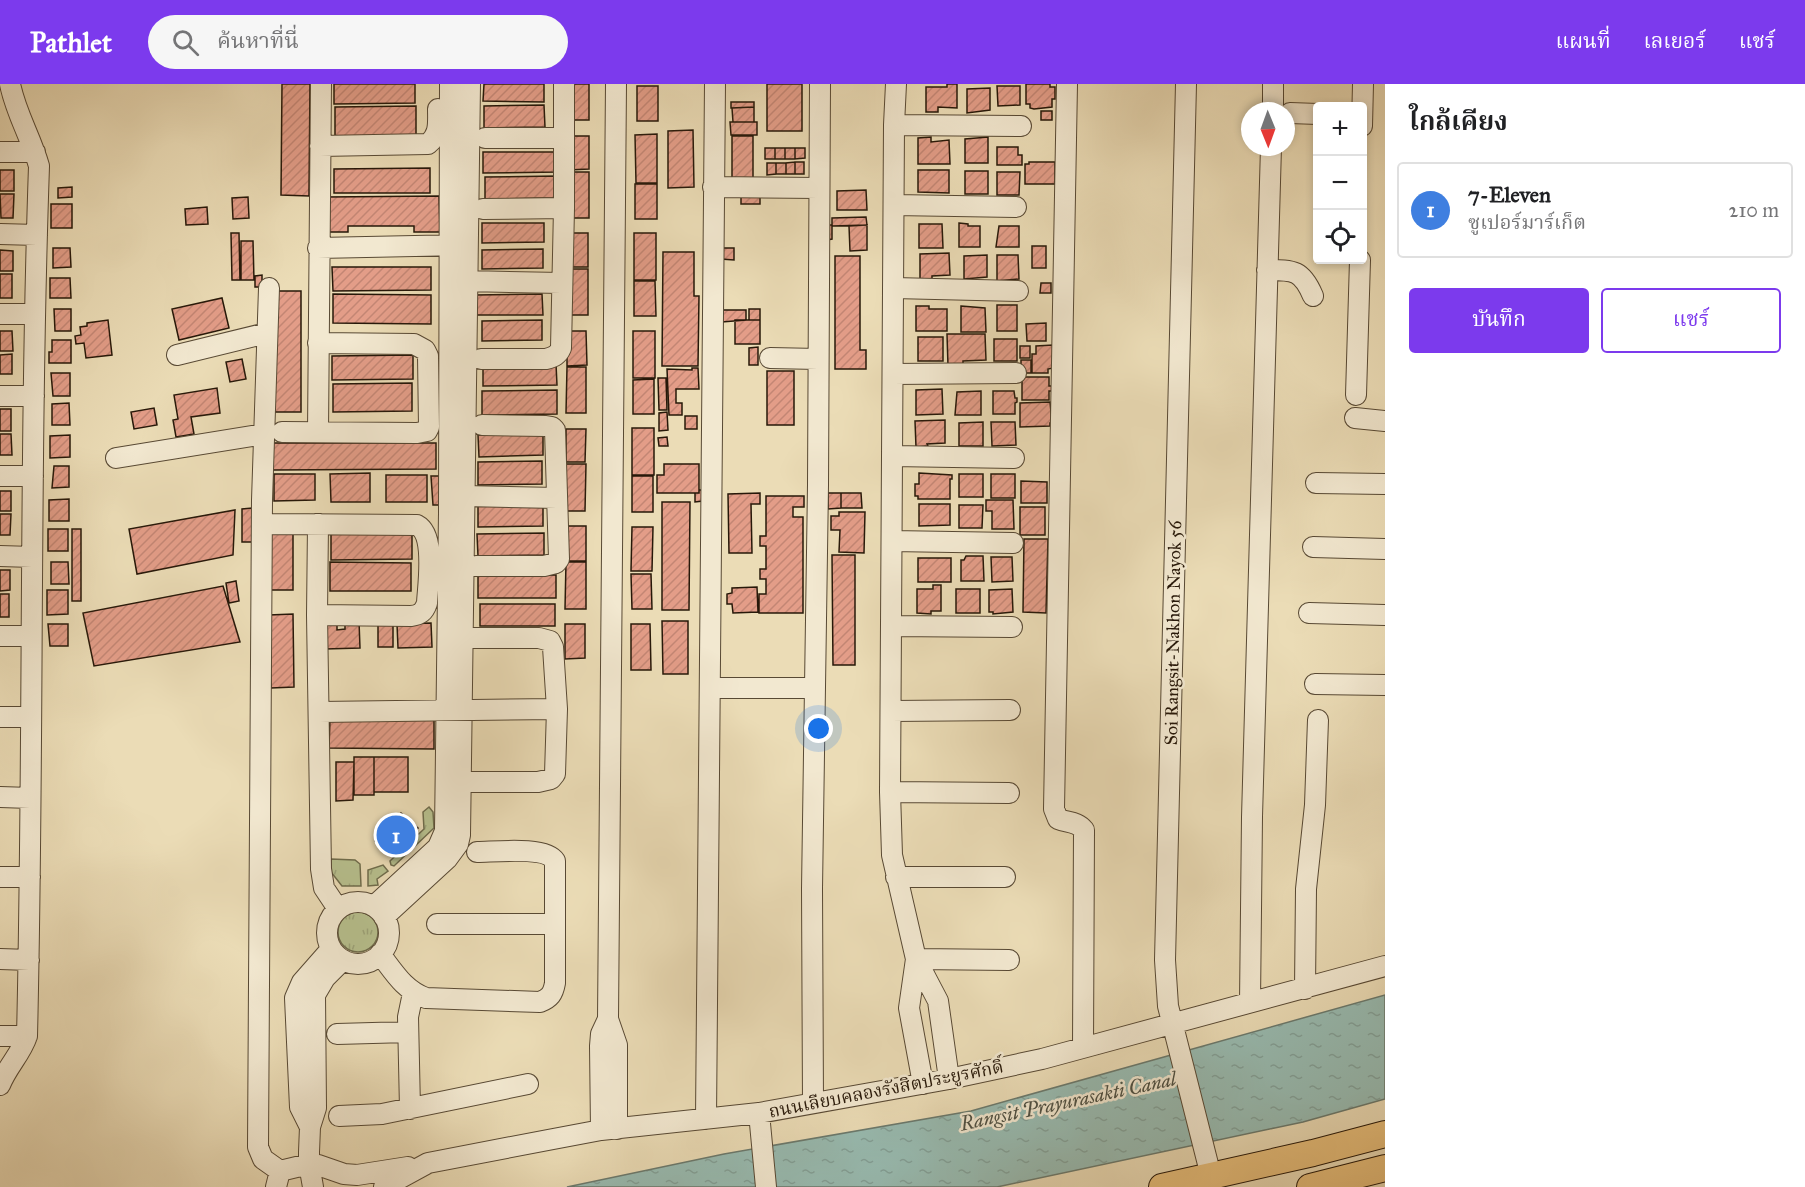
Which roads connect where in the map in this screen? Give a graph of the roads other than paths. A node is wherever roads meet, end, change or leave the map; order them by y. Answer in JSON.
{"nodes":[{"id":1,"x":321,"y":84,"type":"edge"},
{"id":2,"x":439,"y":84,"type":"edge"},
{"id":3,"x":450,"y":84,"type":"edge"},
{"id":4,"x":470,"y":84,"type":"edge"},
{"id":5,"x":564,"y":84,"type":"edge"},
{"id":6,"x":616,"y":84,"type":"edge"},
{"id":7,"x":715,"y":84,"type":"edge"},
{"id":8,"x":820,"y":84,"type":"edge"},
{"id":9,"x":896,"y":84,"type":"edge"},
{"id":10,"x":1067,"y":84,"type":"edge"},
{"id":11,"x":1186,"y":84,"type":"edge"},
{"id":12,"x":1273,"y":84,"type":"edge"},
{"id":13,"x":1363,"y":84,"type":"edge"},
{"id":14,"x":7,"y":85,"type":"edge"},
{"id":15,"x":1278,"y":102,"type":"edge"},
{"id":16,"x":1363,"y":102,"type":"edge"},
{"id":17,"x":1295,"y":113,"type":"edge"},
{"id":18,"x":1313,"y":114,"type":"edge"},
{"id":19,"x":894,"y":125,"type":"junction"},
{"id":20,"x":1022,"y":126,"type":"dead end"},
{"id":21,"x":485,"y":138,"type":"dead end"},
{"id":22,"x":563,"y":138,"type":"junction"},
{"id":23,"x":320,"y":146,"type":"junction"},
{"id":24,"x":0,"y":152,"type":"edge"},
{"id":25,"x":35,"y":152,"type":"junction"},
{"id":26,"x":1271,"y":156,"type":"edge"},
{"id":27,"x":713,"y":187,"type":"junction"},
{"id":28,"x":819,"y":188,"type":"junction"},
{"id":29,"x":894,"y":206,"type":"junction"},
{"id":30,"x":1016,"y":207,"type":"dead end"},
{"id":31,"x":483,"y":208,"type":"dead end"},
{"id":32,"x":564,"y":208,"type":"junction"},
{"id":33,"x":0,"y":234,"type":"edge"},
{"id":34,"x":37,"y":235,"type":"junction"},
{"id":35,"x":458,"y":245,"type":"junction"},
{"id":36,"x":318,"y":248,"type":"junction"},
{"id":37,"x":1359,"y":264,"type":"edge"},
{"id":38,"x":1267,"y":270,"type":"junction"},
{"id":39,"x":466,"y":282,"type":"junction"},
{"id":40,"x":561,"y":283,"type":"junction"},
{"id":41,"x":269,"y":288,"type":"dead end"},
{"id":42,"x":894,"y":288,"type":"junction"},
{"id":43,"x":1018,"y":291,"type":"dead end"},
{"id":44,"x":1313,"y":297,"type":"dead end"},
{"id":45,"x":0,"y":314,"type":"edge"},
{"id":46,"x":35,"y":314,"type":"junction"},
{"id":47,"x":450,"y":321,"type":"junction"},
{"id":48,"x":267,"y":333,"type":"junction"},
{"id":49,"x":318,"y":342,"type":"junction"},
{"id":50,"x":177,"y":355,"type":"dead end"},
{"id":51,"x":770,"y":358,"type":"dead end"},
{"id":52,"x":481,"y":359,"type":"dead end"},
{"id":53,"x":818,"y":359,"type":"junction"},
{"id":54,"x":1016,"y":373,"type":"dead end"},
{"id":55,"x":893,"y":374,"type":"junction"},
{"id":56,"x":1356,"y":395,"type":"dead end"},
{"id":57,"x":0,"y":396,"type":"edge"},
{"id":58,"x":34,"y":396,"type":"junction"},
{"id":59,"x":1355,"y":418,"type":"dead end"},
{"id":60,"x":1385,"y":421,"type":"edge"},
{"id":61,"x":482,"y":425,"type":"dead end"},
{"id":62,"x":318,"y":432,"type":"junction"},
{"id":63,"x":273,"y":433,"type":"junction"},
{"id":64,"x":893,"y":456,"type":"junction"},
{"id":65,"x":116,"y":458,"type":"dead end"},
{"id":66,"x":1014,"y":458,"type":"dead end"},
{"id":67,"x":0,"y":476,"type":"edge"},
{"id":68,"x":33,"y":476,"type":"junction"},
{"id":69,"x":1317,"y":483,"type":"dead end"},
{"id":70,"x":1385,"y":484,"type":"edge"},
{"id":71,"x":464,"y":496,"type":"junction"},
{"id":72,"x":557,"y":498,"type":"junction"},
{"id":73,"x":271,"y":524,"type":"dead end"},
{"id":74,"x":318,"y":524,"type":"junction"},
{"id":75,"x":892,"y":541,"type":"junction"},
{"id":76,"x":1013,"y":543,"type":"dead end"},
{"id":77,"x":1313,"y":547,"type":"dead end"},
{"id":78,"x":1385,"y":549,"type":"edge"},
{"id":79,"x":0,"y":556,"type":"edge"},
{"id":80,"x":32,"y":557,"type":"junction"},
{"id":81,"x":476,"y":566,"type":"dead end"},
{"id":82,"x":1309,"y":613,"type":"dead end"},
{"id":83,"x":317,"y":615,"type":"junction"},
{"id":84,"x":1385,"y":615,"type":"edge"},
{"id":85,"x":891,"y":626,"type":"junction"},
{"id":86,"x":1012,"y":627,"type":"dead end"},
{"id":87,"x":0,"y":636,"type":"edge"},
{"id":88,"x":31,"y":636,"type":"junction"},
{"id":89,"x":463,"y":638,"type":"junction"},
{"id":90,"x":1315,"y":684,"type":"dead end"},
{"id":91,"x":1385,"y":685,"type":"edge"},
{"id":92,"x":710,"y":688,"type":"junction"},
{"id":93,"x":814,"y":688,"type":"junction"},
{"id":94,"x":556,"y":708,"type":"junction"},
{"id":95,"x":454,"y":710,"type":"junction"},
{"id":96,"x":1010,"y":710,"type":"dead end"},
{"id":97,"x":891,"y":711,"type":"junction"},
{"id":98,"x":320,"y":712,"type":"junction"},
{"id":99,"x":0,"y":717,"type":"edge"},
{"id":100,"x":31,"y":717,"type":"junction"},
{"id":101,"x":1318,"y":720,"type":"dead end"},
{"id":102,"x":460,"y":782,"type":"junction"},
{"id":103,"x":890,"y":792,"type":"junction"},
{"id":104,"x":1009,"y":793,"type":"dead end"},
{"id":105,"x":0,"y":796,"type":"edge"},
{"id":106,"x":30,"y":798,"type":"junction"},
{"id":107,"x":477,"y":852,"type":"dead end"},
{"id":108,"x":0,"y":877,"type":"edge"},
{"id":109,"x":30,"y":877,"type":"junction"},
{"id":110,"x":896,"y":877,"type":"junction"},
{"id":111,"x":1005,"y":877,"type":"dead end"},
{"id":112,"x":338,"y":909,"type":"junction"},
{"id":113,"x":379,"y":911,"type":"junction"},
{"id":114,"x":437,"y":924,"type":"dead end"},
{"id":115,"x":554,"y":924,"type":"junction"},
{"id":116,"x":337,"y":954,"type":"junction"},
{"id":117,"x":380,"y":954,"type":"junction"},
{"id":118,"x":0,"y":959,"type":"edge"},
{"id":119,"x":916,"y":959,"type":"junction"},
{"id":120,"x":29,"y":960,"type":"junction"},
{"id":121,"x":1009,"y":960,"type":"dead end"},
{"id":122,"x":1385,"y":966,"type":"edge"},
{"id":123,"x":1305,"y":989,"type":"junction"},
{"id":124,"x":413,"y":993,"type":"junction"},
{"id":125,"x":1250,"y":1002,"type":"junction"},
{"id":126,"x":1174,"y":1026,"type":"junction"},
{"id":127,"x":408,"y":1032,"type":"junction"},
{"id":128,"x":337,"y":1034,"type":"dead end"},
{"id":129,"x":0,"y":1036,"type":"edge"},
{"id":130,"x":27,"y":1036,"type":"junction"},
{"id":131,"x":1083,"y":1047,"type":"junction"},
{"id":132,"x":949,"y":1079,"type":"junction"},
{"id":133,"x":528,"y":1084,"type":"dead end"},
{"id":134,"x":923,"y":1084,"type":"junction"},
{"id":135,"x":0,"y":1085,"type":"edge"},
{"id":136,"x":813,"y":1103,"type":"junction"},
{"id":137,"x":410,"y":1108,"type":"junction"},
{"id":138,"x":339,"y":1116,"type":"dead end"},
{"id":139,"x":706,"y":1119,"type":"junction"},
{"id":140,"x":760,"y":1121,"type":"junction"},
{"id":141,"x":609,"y":1130,"type":"junction"},
{"id":142,"x":1385,"y":1134,"type":"edge"},
{"id":143,"x":428,"y":1163,"type":"junction"},
{"id":144,"x":309,"y":1164,"type":"junction"},
{"id":145,"x":1385,"y":1167,"type":"edge"},
{"id":146,"x":1211,"y":1176,"type":"junction"},
{"id":147,"x":278,"y":1179,"type":"edge"},
{"id":148,"x":1336,"y":1184,"type":"edge"},
{"id":149,"x":314,"y":1187,"type":"edge"},
{"id":150,"x":384,"y":1187,"type":"edge"},
{"id":151,"x":766,"y":1187,"type":"edge"},
{"id":152,"x":1162,"y":1187,"type":"edge"},
{"id":153,"x":1310,"y":1187,"type":"edge"}],
"edges":[{"from":1,"to":23,"type":"street"},
{"from":2,"to":23,"type":"street"},
{"from":3,"to":35,"type":"street"},
{"from":4,"to":35,"type":"street"},
{"from":5,"to":22,"type":"street"},
{"from":6,"to":141,"type":"street"},
{"from":7,"to":27,"type":"street"},
{"from":8,"to":28,"type":"street"},
{"from":9,"to":19,"type":"street"},
{"from":10,"to":131,"type":"street"},
{"from":11,"to":126,"type":"street","name":"Soi Rangsit-Nakhon Nayok 56"},
{"from":12,"to":15,"type":"street"},
{"from":13,"to":16,"type":"street"},
{"from":14,"to":25,"type":"street"},
{"from":17,"to":18,"type":"street"},
{"from":19,"to":20,"type":"street"},
{"from":19,"to":29,"type":"street"},
{"from":21,"to":22,"type":"street"},
{"from":22,"to":32,"type":"street"},
{"from":23,"to":36,"type":"street"},
{"from":24,"to":25,"type":"street"},
{"from":25,"to":34,"type":"street"},
{"from":26,"to":38,"type":"street"},
{"from":27,"to":28,"type":"street"},
{"from":27,"to":92,"type":"street"},
{"from":28,"to":53,"type":"street"},
{"from":29,"to":30,"type":"street"},
{"from":29,"to":42,"type":"street"},
{"from":31,"to":32,"type":"street"},
{"from":32,"to":40,"type":"street"},
{"from":33,"to":34,"type":"street"},
{"from":34,"to":46,"type":"street"},
{"from":35,"to":36,"type":"street"},
{"from":35,"to":39,"type":"street"},
{"from":35,"to":47,"type":"street"},
{"from":36,"to":49,"type":"street"},
{"from":37,"to":56,"type":"street"},
{"from":38,"to":44,"type":"street"},
{"from":38,"to":125,"type":"street"},
{"from":39,"to":40,"type":"street"},
{"from":39,"to":47,"type":"street"},
{"from":39,"to":71,"type":"street"},
{"from":40,"to":52,"type":"street"},
{"from":41,"to":48,"type":"street"},
{"from":42,"to":43,"type":"street"},
{"from":42,"to":55,"type":"street"},
{"from":45,"to":46,"type":"street"},
{"from":46,"to":58,"type":"street"},
{"from":47,"to":95,"type":"street"},
{"from":48,"to":50,"type":"street"},
{"from":48,"to":63,"type":"street"},
{"from":49,"to":62,"type":"street"},
{"from":49,"to":62,"type":"street"},
{"from":51,"to":53,"type":"street"},
{"from":53,"to":93,"type":"street"},
{"from":54,"to":55,"type":"street"},
{"from":55,"to":64,"type":"street"},
{"from":57,"to":58,"type":"street"},
{"from":58,"to":68,"type":"street"},
{"from":59,"to":60,"type":"street"},
{"from":61,"to":72,"type":"street"},
{"from":62,"to":63,"type":"street"},
{"from":63,"to":65,"type":"street"},
{"from":63,"to":147,"type":"street"},
{"from":64,"to":66,"type":"street"},
{"from":64,"to":75,"type":"street"},
{"from":67,"to":68,"type":"street"},
{"from":68,"to":80,"type":"street"},
{"from":69,"to":70,"type":"street"},
{"from":71,"to":72,"type":"street"},
{"from":71,"to":89,"type":"street"},
{"from":72,"to":81,"type":"street"},
{"from":73,"to":74,"type":"street"},
{"from":74,"to":83,"type":"street"},
{"from":74,"to":83,"type":"street"},
{"from":75,"to":76,"type":"street"},
{"from":75,"to":85,"type":"street"},
{"from":77,"to":78,"type":"street"},
{"from":79,"to":80,"type":"street"},
{"from":80,"to":88,"type":"street"},
{"from":82,"to":84,"type":"street"},
{"from":83,"to":98,"type":"street"},
{"from":85,"to":86,"type":"street"},
{"from":85,"to":97,"type":"street"},
{"from":87,"to":88,"type":"street"},
{"from":88,"to":100,"type":"street"},
{"from":89,"to":94,"type":"street"},
{"from":89,"to":95,"type":"street"},
{"from":90,"to":91,"type":"street"},
{"from":92,"to":93,"type":"street"},
{"from":92,"to":139,"type":"street"},
{"from":93,"to":136,"type":"street"},
{"from":94,"to":95,"type":"street"},
{"from":94,"to":102,"type":"street"},
{"from":95,"to":98,"type":"street"},
{"from":95,"to":102,"type":"street"},
{"from":95,"to":113,"type":"street"},
{"from":96,"to":97,"type":"street"},
{"from":97,"to":103,"type":"street"},
{"from":98,"to":112,"type":"street"},
{"from":99,"to":100,"type":"street"},
{"from":100,"to":106,"type":"street"},
{"from":101,"to":123,"type":"street"},
{"from":102,"to":113,"type":"street"},
{"from":103,"to":104,"type":"street"},
{"from":103,"to":110,"type":"street"},
{"from":105,"to":106,"type":"street"},
{"from":106,"to":109,"type":"street"},
{"from":107,"to":115,"type":"street"},
{"from":108,"to":109,"type":"street"},
{"from":109,"to":120,"type":"street"},
{"from":110,"to":111,"type":"street"},
{"from":110,"to":119,"type":"street"},
{"from":112,"to":113,"type":"street"},
{"from":112,"to":116,"type":"street"},
{"from":113,"to":117,"type":"street"},
{"from":114,"to":115,"type":"street"},
{"from":115,"to":124,"type":"street"},
{"from":116,"to":117,"type":"street"},
{"from":116,"to":144,"type":"street"},
{"from":117,"to":124,"type":"street"},
{"from":118,"to":120,"type":"street"},
{"from":119,"to":121,"type":"street"},
{"from":119,"to":132,"type":"street"},
{"from":119,"to":134,"type":"street"},
{"from":120,"to":130,"type":"street"},
{"from":122,"to":123,"type":"street","name":"ถนนเลียบคลองรังสิตประยูรศักดิ์"},
{"from":123,"to":125,"type":"street","name":"ถนนเลียบคลองรังสิตประยูรศักดิ์"},
{"from":124,"to":127,"type":"street"},
{"from":125,"to":126,"type":"street","name":"ถนนเลียบคลองรังสิตประยูรศักดิ์"},
{"from":126,"to":131,"type":"street","name":"ถนนเลียบคลองรังสิตประยูรศักดิ์"},
{"from":126,"to":146,"type":"street","name":"Soi Rangsit-Nakhon Nayok 56"},
{"from":127,"to":128,"type":"street"},
{"from":127,"to":137,"type":"street"},
{"from":129,"to":130,"type":"street"},
{"from":130,"to":135,"type":"street"},
{"from":131,"to":132,"type":"street","name":"ถนนเลียบคลองรังสิตประยูรศักดิ์"},
{"from":132,"to":134,"type":"street","name":"ถนนเลียบคลองรังสิตประยูรศักดิ์"},
{"from":133,"to":137,"type":"street"},
{"from":134,"to":136,"type":"street","name":"ถนนเลียบคลองรังสิตประยูรศักดิ์"},
{"from":136,"to":140,"type":"street","name":"ถนนเลียบคลองรังสิตประยูรศักดิ์"},
{"from":137,"to":138,"type":"street"},
{"from":139,"to":140,"type":"street","name":"ถนนเลียบคลองรังสิตประยูรศักดิ์"},
{"from":139,"to":141,"type":"street","name":"ถนนเลียบคลองรังสิตประยูรศักดิ์"},
{"from":140,"to":151,"type":"street"},
{"from":141,"to":143,"type":"street","name":"ถนนเลียบคลองรังสิตประยูรศักดิ์"},
{"from":142,"to":146,"type":"main road"},
{"from":143,"to":144,"type":"street"},
{"from":143,"to":150,"type":"street","name":"ถนนเลียบคลองรังสิตประยูรศักดิ์"},
{"from":144,"to":147,"type":"street"},
{"from":144,"to":149,"type":"street"},
{"from":145,"to":148,"type":"main road"},
{"from":146,"to":152,"type":"main road"},
{"from":148,"to":153,"type":"main road"}]}
